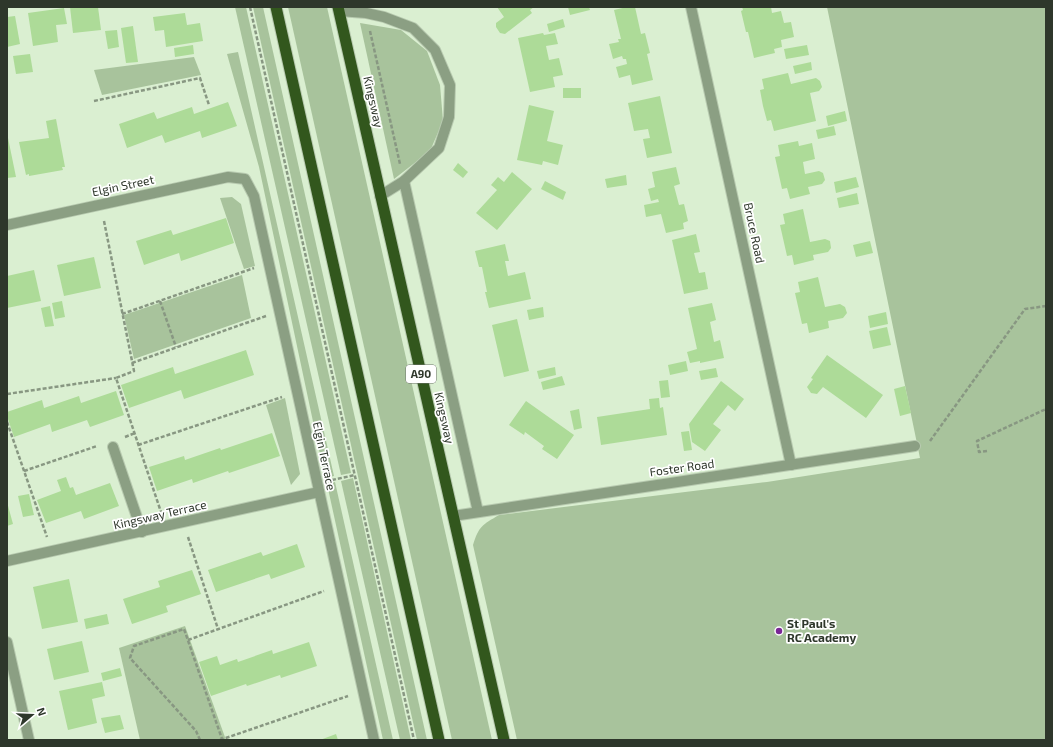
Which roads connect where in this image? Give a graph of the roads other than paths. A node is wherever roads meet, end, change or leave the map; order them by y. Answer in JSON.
{"nodes":[{"id":1,"x":276,"y":7,"type":"edge"},
{"id":2,"x":690,"y":7,"type":"edge"},
{"id":3,"x":339,"y":9,"type":"edge"},
{"id":4,"x":365,"y":10,"type":"edge"},
{"id":5,"x":246,"y":179,"type":"joint"},
{"id":6,"x":404,"y":181,"type":"junction"},
{"id":7,"x":380,"y":196,"type":"junction"},
{"id":8,"x":7,"y":225,"type":"edge"},
{"id":9,"x":915,"y":446,"type":"road end"},
{"id":10,"x":113,"y":447,"type":"dead end"},
{"id":11,"x":791,"y":465,"type":"junction"},
{"id":12,"x":319,"y":492,"type":"junction"},
{"id":13,"x":478,"y":512,"type":"junction"},
{"id":14,"x":453,"y":516,"type":"junction"},
{"id":15,"x":142,"y":532,"type":"junction"},
{"id":16,"x":7,"y":561,"type":"edge"},
{"id":17,"x":7,"y":642,"type":"edge"},
{"id":18,"x":29,"y":740,"type":"edge"},
{"id":19,"x":374,"y":740,"type":"edge"},
{"id":20,"x":439,"y":740,"type":"edge"},
{"id":21,"x":504,"y":740,"type":"edge"}],
"edges":[{"from":1,"to":20,"type":"highway"},
{"from":2,"to":11,"type":"street","name":"Bruce Road"},
{"from":3,"to":4,"type":"street"},
{"from":3,"to":7,"type":"highway","name":"Kingsway","number":"A90"},
{"from":4,"to":6,"type":"street"},
{"from":5,"to":8,"type":"street","name":"Elgin Street"},
{"from":5,"to":12,"type":"street","name":"Elgin Terrace"},
{"from":6,"to":7,"type":"street"},
{"from":6,"to":13,"type":"street"},
{"from":7,"to":14,"type":"highway","name":"Kingsway","number":"A90"},
{"from":9,"to":11,"type":"street","name":"Foster Road"},
{"from":10,"to":15,"type":"street"},
{"from":11,"to":13,"type":"street","name":"Foster Road"},
{"from":12,"to":15,"type":"street","name":"Kingsway Terrace"},
{"from":12,"to":19,"type":"street","name":"Elgin Terrace"},
{"from":13,"to":14,"type":"street","name":"Foster Road"},
{"from":14,"to":21,"type":"highway","name":"Kingsway","number":"A90"},
{"from":15,"to":16,"type":"street","name":"Kingsway Terrace"},
{"from":17,"to":18,"type":"street"}]}
